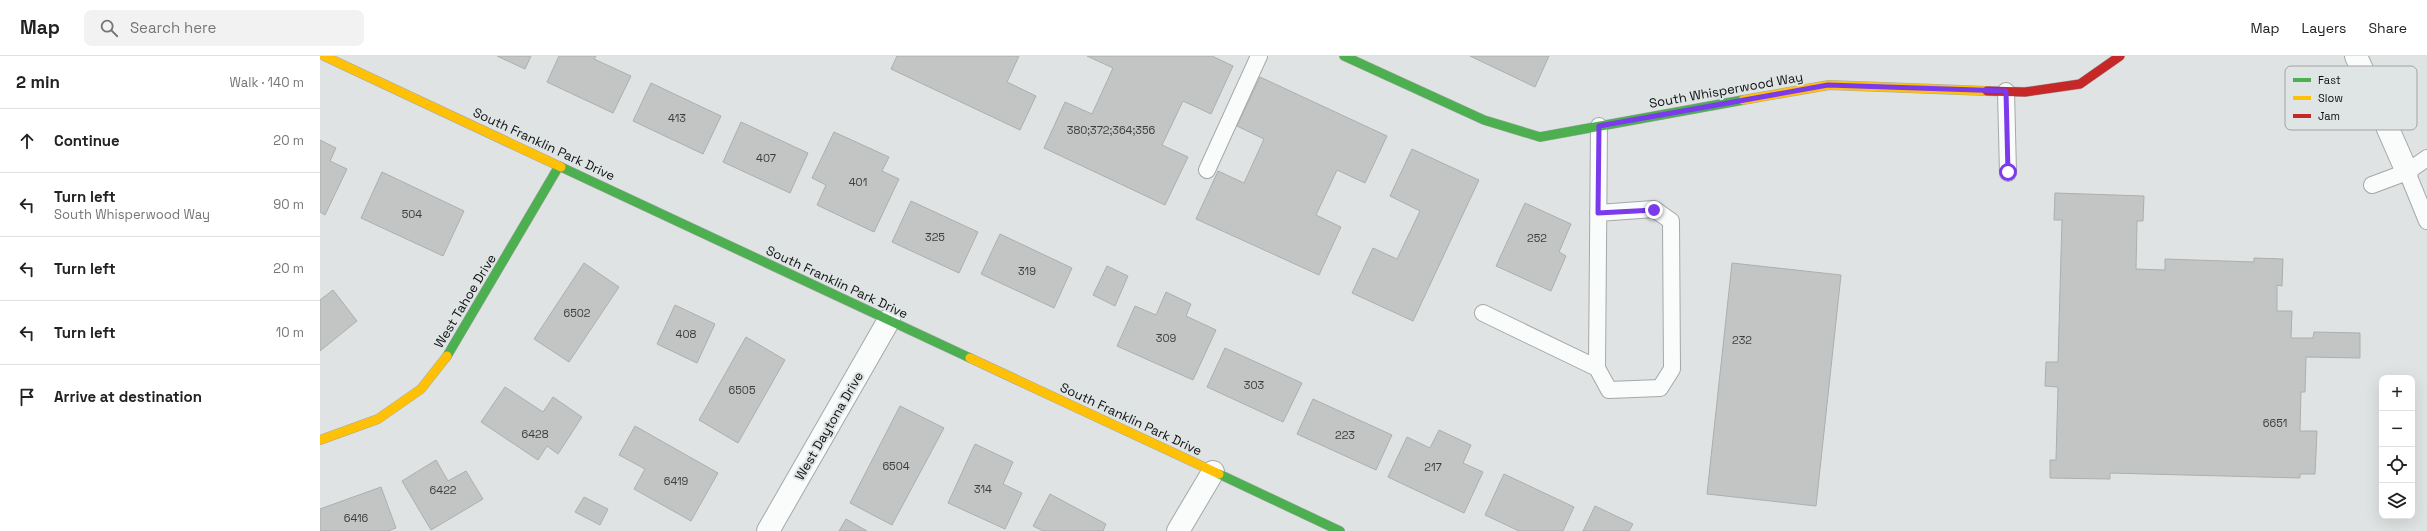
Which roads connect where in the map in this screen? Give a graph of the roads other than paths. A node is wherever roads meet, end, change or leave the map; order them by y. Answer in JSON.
{"nodes":[{"id":1,"x":324,"y":56,"type":"edge"},
{"id":2,"x":1259,"y":56,"type":"edge"},
{"id":3,"x":1344,"y":56,"type":"edge"},
{"id":4,"x":2120,"y":56,"type":"edge"},
{"id":5,"x":2356,"y":56,"type":"edge"},
{"id":6,"x":2360,"y":66,"type":"edge"},
{"id":7,"x":2006,"y":91,"type":"junction"},
{"id":8,"x":1599,"y":126,"type":"junction"},
{"id":9,"x":2389,"y":130,"type":"edge"},
{"id":10,"x":2427,"y":158,"type":"edge"},
{"id":11,"x":559,"y":166,"type":"junction"},
{"id":12,"x":1208,"y":170,"type":"dead end"},
{"id":13,"x":2008,"y":172,"type":"dead end"},
{"id":14,"x":2407,"y":172,"type":"junction"},
{"id":15,"x":2372,"y":185,"type":"dead end"},
{"id":16,"x":1598,"y":213,"type":"junction"},
{"id":17,"x":2427,"y":221,"type":"edge"},
{"id":18,"x":1483,"y":313,"type":"dead end"},
{"id":19,"x":889,"y":320,"type":"junction"},
{"id":20,"x":1597,"y":368,"type":"junction"},
{"id":21,"x":320,"y":440,"type":"edge"},
{"id":22,"x":1213,"y":472,"type":"junction"},
{"id":23,"x":768,"y":531,"type":"edge"},
{"id":24,"x":1178,"y":531,"type":"edge"},
{"id":25,"x":1340,"y":531,"type":"edge"}],
"edges":[{"from":1,"to":11,"type":"street","name":"South Franklin Park Drive"},
{"from":2,"to":12,"type":"lane"},
{"from":3,"to":8,"type":"street","name":"South Whisperwood Way"},
{"from":4,"to":7,"type":"street","name":"South Whisperwood Way"},
{"from":5,"to":6,"type":"street"},
{"from":7,"to":8,"type":"street","name":"South Whisperwood Way"},
{"from":7,"to":13,"type":"lane"},
{"from":8,"to":16,"type":"lane"},
{"from":9,"to":14,"type":"street"},
{"from":10,"to":14,"type":"lane"},
{"from":11,"to":19,"type":"street","name":"South Franklin Park Drive"},
{"from":11,"to":21,"type":"street","name":"West Tahoe Drive"},
{"from":14,"to":15,"type":"lane"},
{"from":14,"to":17,"type":"lane"},
{"from":16,"to":20,"type":"lane"},
{"from":16,"to":20,"type":"lane"},
{"from":18,"to":20,"type":"lane"},
{"from":19,"to":22,"type":"street","name":"South Franklin Park Drive"},
{"from":19,"to":23,"type":"street","name":"West Daytona Drive"},
{"from":22,"to":24,"type":"street"},
{"from":22,"to":25,"type":"street","name":"South Franklin Park Drive"}]}
